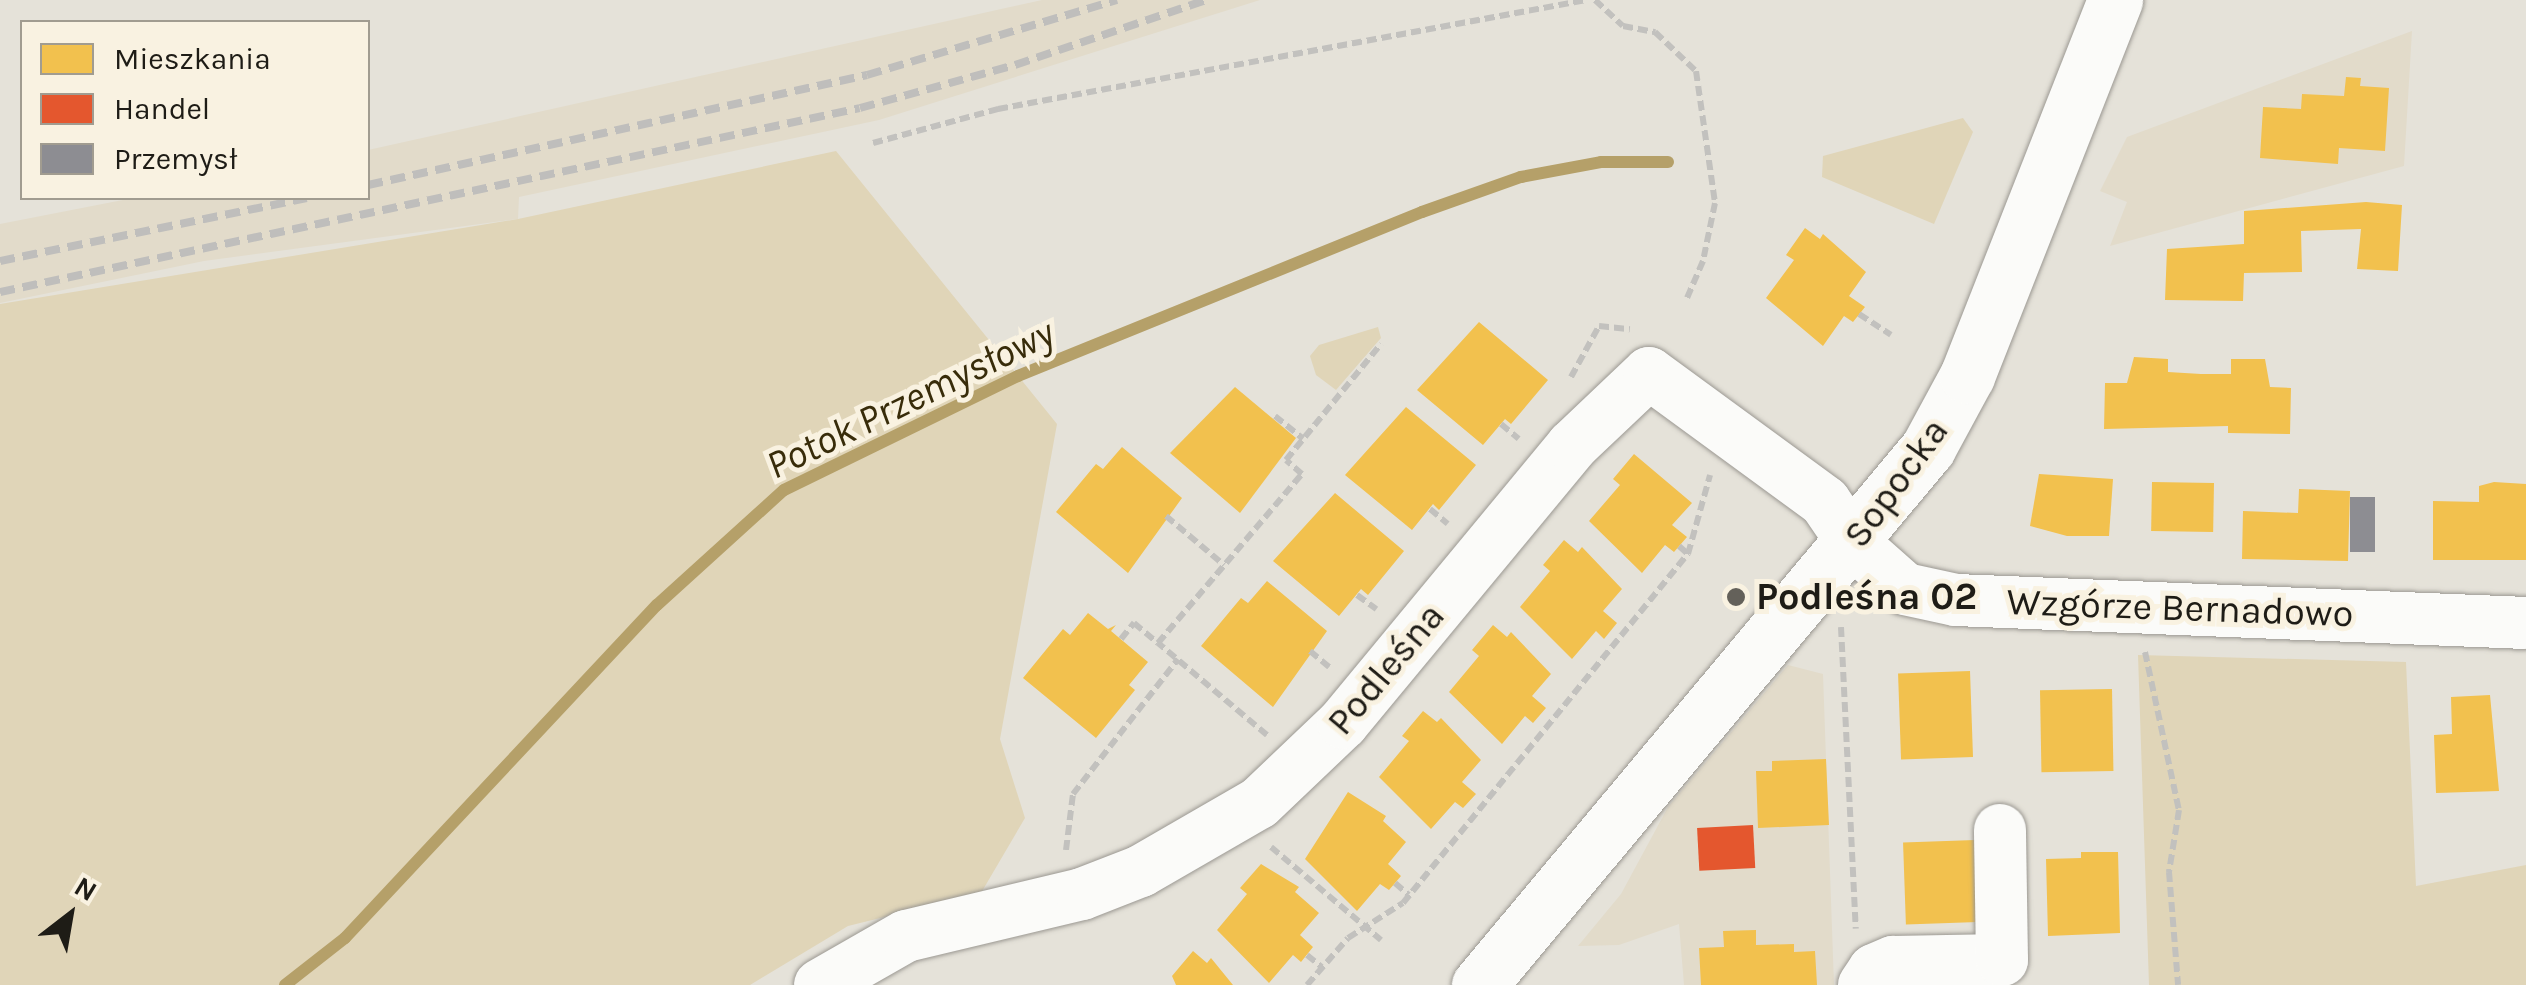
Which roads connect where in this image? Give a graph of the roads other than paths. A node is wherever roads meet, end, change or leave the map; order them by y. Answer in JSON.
{"nodes":[{"id":1,"x":2115,"y":0,"type":"edge"},
{"id":2,"x":1853,"y":542,"type":"junction"},
{"id":3,"x":2526,"y":623,"type":"edge"},
{"id":4,"x":2000,"y":830,"type":"dead end"},
{"id":5,"x":1860,"y":962,"type":"edge"},
{"id":6,"x":820,"y":985,"type":"edge"},
{"id":7,"x":1479,"y":985,"type":"edge"}],
"edges":[{"from":1,"to":2,"type":"main road","name":"Sopocka"},
{"from":2,"to":3,"type":"street","name":"Wzgórze Bernadowo"},
{"from":2,"to":6,"type":"street","name":"Podleśna"},
{"from":2,"to":7,"type":"main road","name":"Sopocka"},
{"from":4,"to":5,"type":"street"}]}
